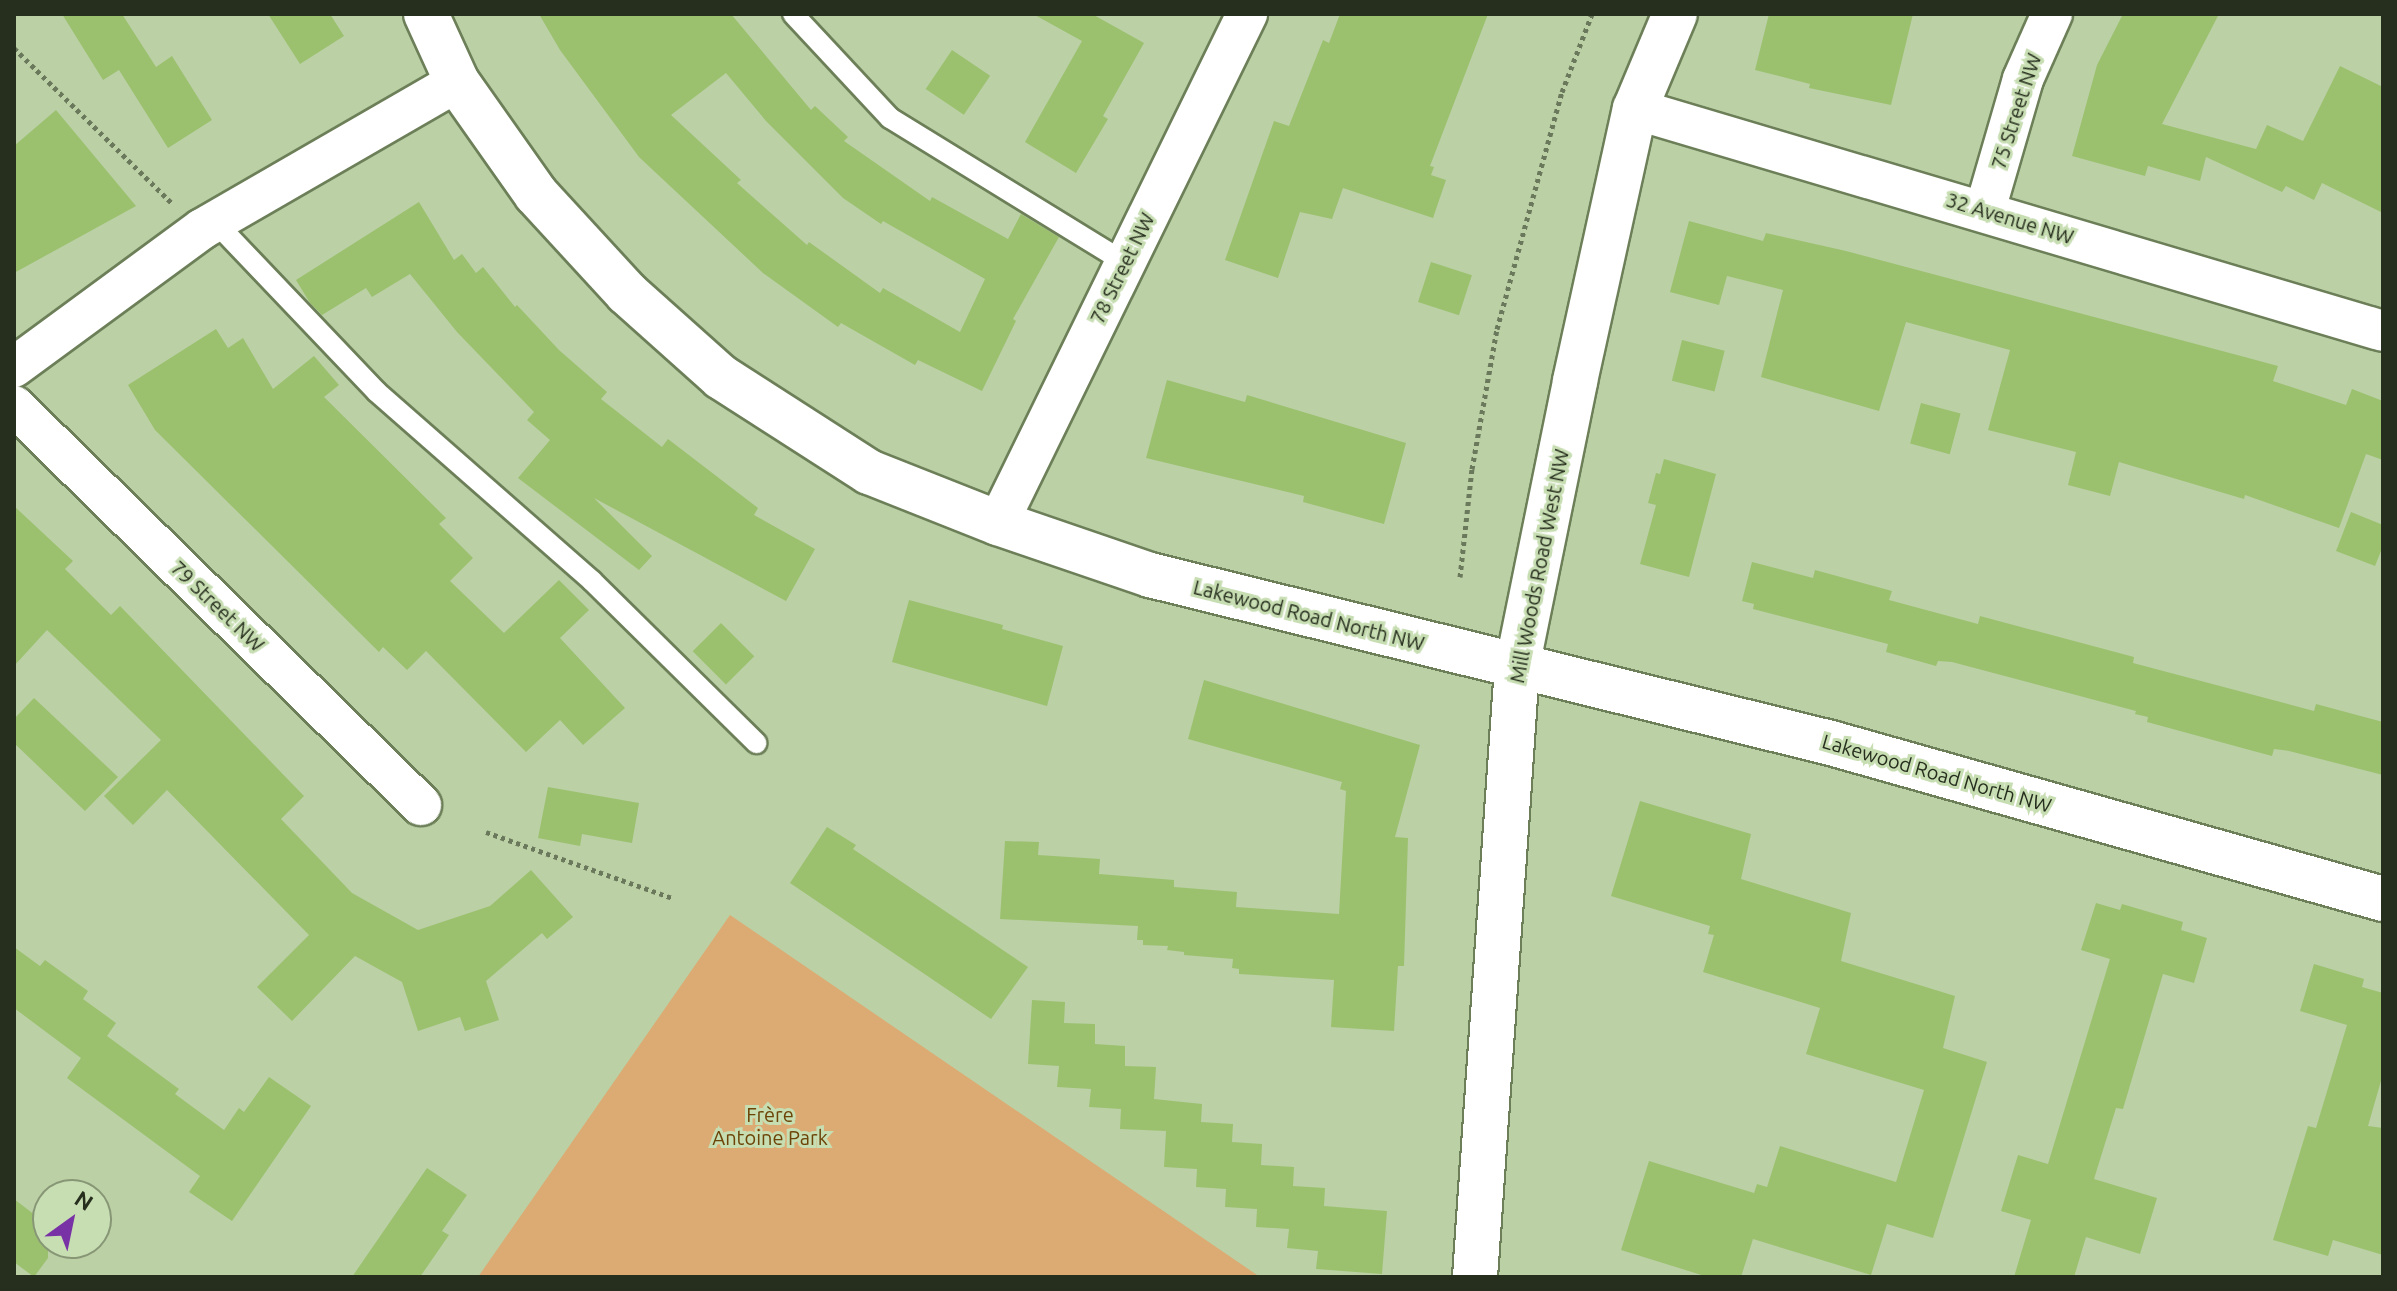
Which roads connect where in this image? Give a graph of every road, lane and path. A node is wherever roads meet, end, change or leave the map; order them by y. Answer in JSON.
{"nodes":[{"id":1,"x":426,"y":14,"type":"edge"},
{"id":2,"x":793,"y":14,"type":"edge"},
{"id":3,"x":1247,"y":14,"type":"edge"},
{"id":4,"x":1592,"y":14,"type":"edge"},
{"id":5,"x":1675,"y":14,"type":"edge"},
{"id":6,"x":2052,"y":14,"type":"edge"},
{"id":7,"x":14,"y":48,"type":"edge"},
{"id":8,"x":457,"y":82,"type":"junction"},
{"id":9,"x":1635,"y":109,"type":"junction"},
{"id":10,"x":174,"y":206,"type":"dead end"},
{"id":11,"x":1985,"y":210,"type":"junction"},
{"id":12,"x":215,"y":222,"type":"junction"},
{"id":13,"x":1124,"y":262,"type":"junction"},
{"id":14,"x":2383,"y":331,"type":"edge"},
{"id":15,"x":14,"y":367,"type":"edge"},
{"id":16,"x":14,"y":406,"type":"edge"},
{"id":17,"x":998,"y":523,"type":"junction"},
{"id":18,"x":1460,"y":577,"type":"dead end"},
{"id":19,"x":1517,"y":667,"type":"junction"},
{"id":20,"x":756,"y":743,"type":"dead end"},
{"id":21,"x":421,"y":805,"type":"dead end"},
{"id":22,"x":486,"y":832,"type":"dead end"},
{"id":23,"x":672,"y":898,"type":"dead end"},
{"id":24,"x":2383,"y":899,"type":"edge"},
{"id":25,"x":1475,"y":1277,"type":"edge"}],
"edges":[{"from":1,"to":8,"type":"street","name":"Lakewood Road North NW"},
{"from":2,"to":13,"type":"lane"},
{"from":3,"to":13,"type":"street","name":"78 Street NW"},
{"from":4,"to":18,"type":"path"},
{"from":5,"to":9,"type":"street","name":"Mill Woods Road West NW"},
{"from":6,"to":11,"type":"street","name":"75 Street NW"},
{"from":7,"to":10,"type":"path"},
{"from":8,"to":12,"type":"street"},
{"from":8,"to":17,"type":"street","name":"Lakewood Road North NW"},
{"from":9,"to":11,"type":"street","name":"32 Avenue NW"},
{"from":9,"to":19,"type":"street","name":"Mill Woods Road West NW"},
{"from":11,"to":14,"type":"street","name":"32 Avenue NW"},
{"from":12,"to":15,"type":"street"},
{"from":12,"to":20,"type":"lane"},
{"from":13,"to":17,"type":"street","name":"78 Street NW"},
{"from":16,"to":21,"type":"street","name":"79 Street NW"},
{"from":17,"to":19,"type":"street","name":"Lakewood Road North NW"},
{"from":19,"to":24,"type":"street","name":"Lakewood Road North NW"},
{"from":19,"to":25,"type":"street","name":"Mill Woods Road West NW"},
{"from":22,"to":23,"type":"path"}]}
